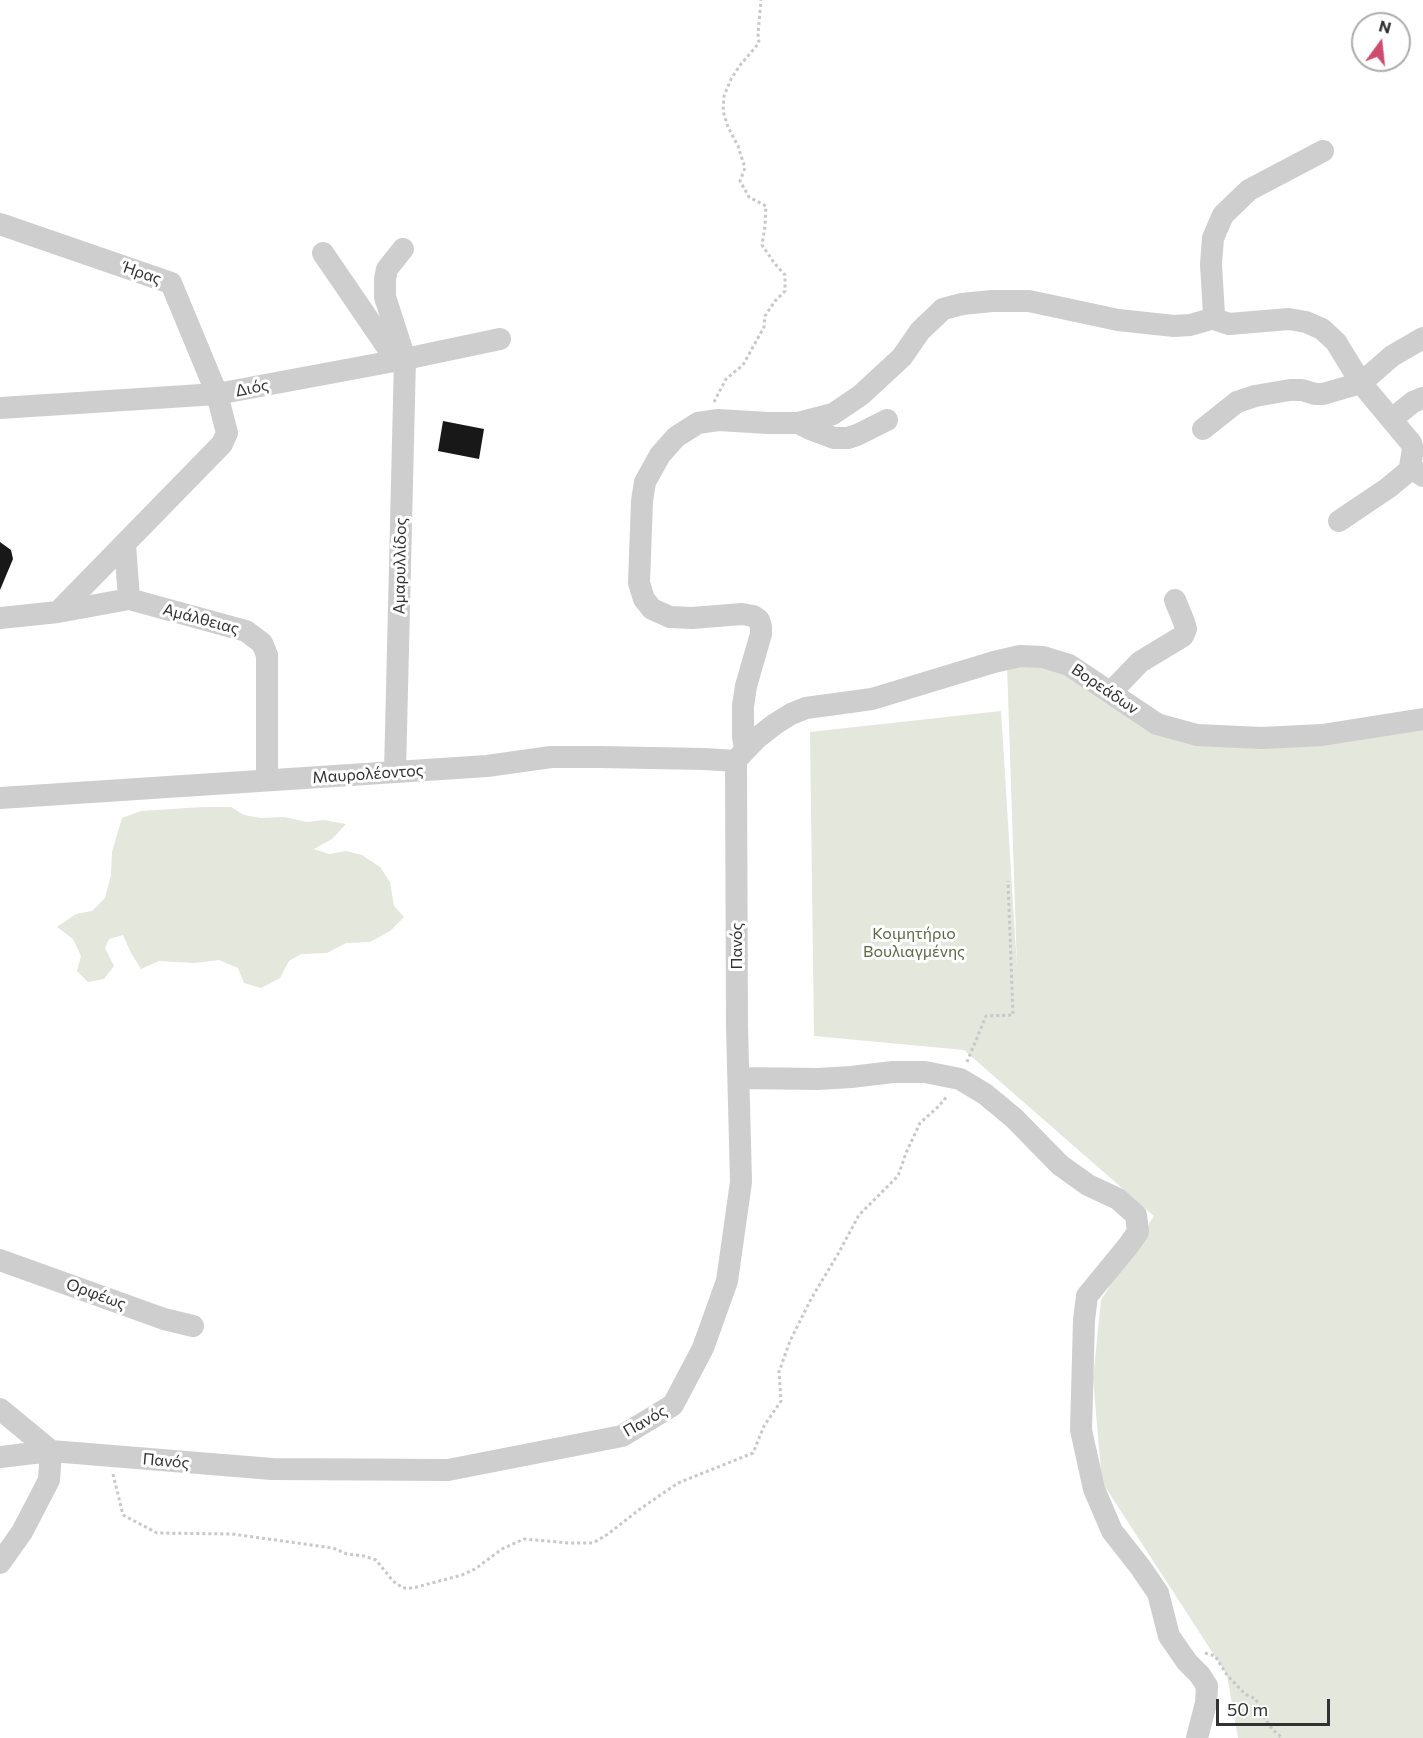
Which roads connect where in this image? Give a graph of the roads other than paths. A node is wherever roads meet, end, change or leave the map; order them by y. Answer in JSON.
{"nodes":[{"id":1,"x":1323,"y":151,"type":"dead end"},
{"id":2,"x":0,"y":224,"type":"edge"},
{"id":3,"x":403,"y":249,"type":"dead end"},
{"id":4,"x":323,"y":253,"type":"dead end"},
{"id":5,"x":1214,"y":308,"type":"junction"},
{"id":6,"x":1423,"y":338,"type":"edge"},
{"id":7,"x":500,"y":339,"type":"dead end"},
{"id":8,"x":400,"y":360,"type":"junction"},
{"id":9,"x":1361,"y":383,"type":"junction"},
{"id":10,"x":217,"y":394,"type":"junction"},
{"id":11,"x":1423,"y":398,"type":"edge"},
{"id":12,"x":0,"y":408,"type":"edge"},
{"id":13,"x":1392,"y":419,"type":"junction"},
{"id":14,"x":888,"y":420,"type":"dead end"},
{"id":15,"x":798,"y":423,"type":"junction"},
{"id":16,"x":1203,"y":429,"type":"dead end"},
{"id":17,"x":1417,"y":473,"type":"edge"},
{"id":18,"x":1339,"y":521,"type":"dead end"},
{"id":19,"x":125,"y":544,"type":"junction"},
{"id":20,"x":129,"y":599,"type":"junction"},
{"id":21,"x":1175,"y":600,"type":"dead end"},
{"id":22,"x":58,"y":612,"type":"junction"},
{"id":23,"x":0,"y":618,"type":"edge"},
{"id":24,"x":1111,"y":692,"type":"junction"},
{"id":25,"x":1423,"y":719,"type":"edge"},
{"id":26,"x":740,"y":755,"type":"junction"},
{"id":27,"x":395,"y":772,"type":"junction"},
{"id":28,"x":267,"y":780,"type":"junction"},
{"id":29,"x":0,"y":798,"type":"edge"},
{"id":30,"x":739,"y":1078,"type":"junction"},
{"id":31,"x":0,"y":1260,"type":"edge"},
{"id":32,"x":193,"y":1326,"type":"dead end"},
{"id":33,"x":0,"y":1409,"type":"edge"},
{"id":34,"x":51,"y":1451,"type":"junction"},
{"id":35,"x":0,"y":1458,"type":"edge"},
{"id":36,"x":0,"y":1563,"type":"edge"},
{"id":37,"x":1197,"y":1738,"type":"edge"}],
"edges":[{"from":1,"to":5,"type":"street"},
{"from":2,"to":10,"type":"street","name":"Ήρας"},
{"from":3,"to":8,"type":"street","name":"Αμαρυλλίδος"},
{"from":4,"to":8,"type":"street"},
{"from":5,"to":9,"type":"street"},
{"from":5,"to":15,"type":"street"},
{"from":6,"to":9,"type":"street"},
{"from":7,"to":8,"type":"street","name":"Διός"},
{"from":8,"to":10,"type":"street","name":"Διός"},
{"from":8,"to":27,"type":"street","name":"Αμαρυλλίδος"},
{"from":9,"to":13,"type":"street"},
{"from":9,"to":16,"type":"street"},
{"from":10,"to":12,"type":"street","name":"Διός"},
{"from":10,"to":19,"type":"street","name":"Ήρας"},
{"from":11,"to":13,"type":"street"},
{"from":13,"to":17,"type":"street"},
{"from":14,"to":15,"type":"street"},
{"from":15,"to":26,"type":"street","name":"Πανός"},
{"from":17,"to":18,"type":"street"},
{"from":19,"to":20,"type":"street"},
{"from":19,"to":22,"type":"street","name":"Ήρας"},
{"from":20,"to":22,"type":"street","name":"Αμάλθειας"},
{"from":20,"to":28,"type":"street","name":"Αμάλθειας"},
{"from":21,"to":24,"type":"street"},
{"from":22,"to":23,"type":"street","name":"Αμάλθειας"},
{"from":24,"to":25,"type":"street","name":"Βορεάδων"},
{"from":24,"to":26,"type":"street","name":"Βορεάδων"},
{"from":26,"to":27,"type":"street","name":"Μαυρολέοντος"},
{"from":26,"to":30,"type":"street","name":"Πανός"},
{"from":27,"to":28,"type":"street","name":"Μαυρολέοντος"},
{"from":28,"to":29,"type":"street","name":"Μαυρολέοντος"},
{"from":30,"to":34,"type":"street","name":"Πανός"},
{"from":30,"to":37,"type":"street"},
{"from":31,"to":32,"type":"street","name":"Ορφέως"},
{"from":33,"to":34,"type":"street"},
{"from":34,"to":35,"type":"street","name":"Πανός"},
{"from":34,"to":36,"type":"street"}]}
